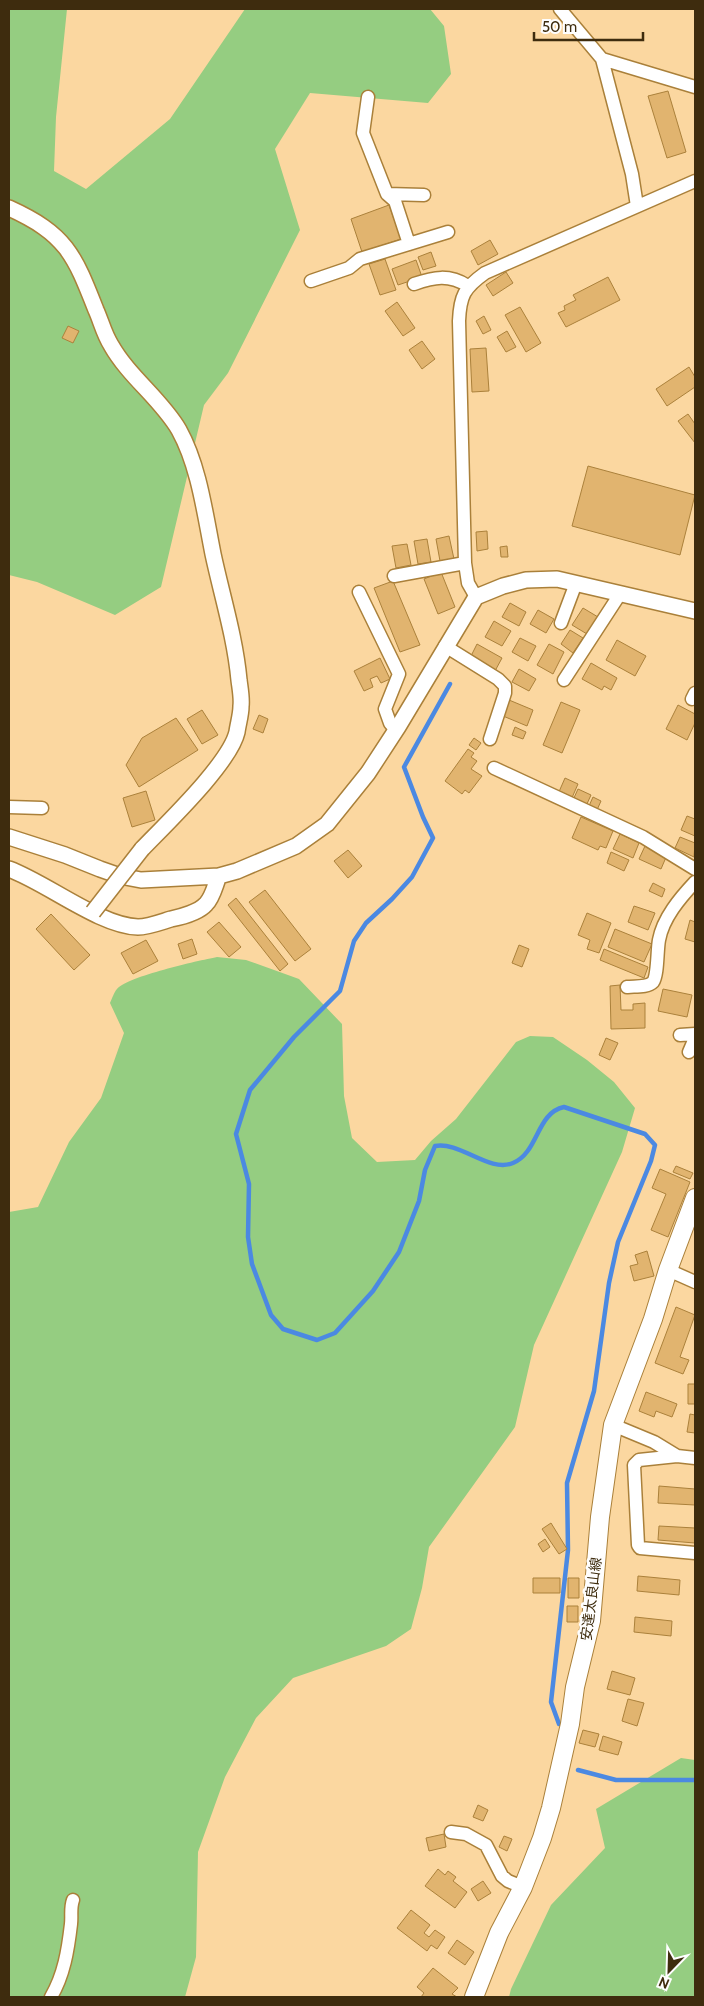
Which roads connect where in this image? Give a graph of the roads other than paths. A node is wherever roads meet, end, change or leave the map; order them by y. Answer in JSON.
{"nodes":[{"id":1,"x":560,"y":9,"type":"edge"},
{"id":2,"x":602,"y":60,"type":"junction"},
{"id":3,"x":695,"y":87,"type":"edge"},
{"id":4,"x":368,"y":97,"type":"dead end"},
{"id":5,"x":695,"y":181,"type":"edge"},
{"id":6,"x":387,"y":194,"type":"junction"},
{"id":7,"x":424,"y":195,"type":"dead end"},
{"id":8,"x":637,"y":206,"type":"junction"},
{"id":9,"x":9,"y":208,"type":"edge"},
{"id":10,"x":448,"y":232,"type":"dead end"},
{"id":11,"x":409,"y":244,"type":"junction"},
{"id":12,"x":311,"y":281,"type":"dead end"},
{"id":13,"x":414,"y":284,"type":"dead end"},
{"id":14,"x":468,"y":286,"type":"junction"},
{"id":15,"x":465,"y":563,"type":"junction"},
{"id":16,"x":394,"y":576,"type":"dead end"},
{"id":17,"x":576,"y":583,"type":"junction"},
{"id":18,"x":359,"y":592,"type":"dead end"},
{"id":19,"x":620,"y":594,"type":"junction"},
{"id":20,"x":476,"y":597,"type":"junction"},
{"id":21,"x":695,"y":611,"type":"edge"},
{"id":22,"x":561,"y":624,"type":"dead end"},
{"id":23,"x":445,"y":646,"type":"junction"},
{"id":24,"x":564,"y":680,"type":"dead end"},
{"id":25,"x":396,"y":730,"type":"junction"},
{"id":26,"x":490,"y":739,"type":"dead end"},
{"id":27,"x":494,"y":768,"type":"dead end"},
{"id":28,"x":9,"y":807,"type":"edge"},
{"id":29,"x":42,"y":808,"type":"dead end"},
{"id":30,"x":9,"y":837,"type":"edge"},
{"id":31,"x":9,"y":869,"type":"edge"},
{"id":32,"x":695,"y":869,"type":"edge"},
{"id":33,"x":219,"y":876,"type":"junction"},
{"id":34,"x":695,"y":882,"type":"edge"},
{"id":35,"x":93,"y":912,"type":"junction"},
{"id":36,"x":627,"y":987,"type":"dead end"},
{"id":37,"x":695,"y":1034,"type":"edge"},
{"id":38,"x":680,"y":1035,"type":"dead end"},
{"id":39,"x":695,"y":1038,"type":"edge"},
{"id":40,"x":690,"y":1052,"type":"dead end"},
{"id":41,"x":695,"y":1198,"type":"edge"},
{"id":42,"x":668,"y":1270,"type":"junction"},
{"id":43,"x":695,"y":1282,"type":"edge"},
{"id":44,"x":613,"y":1425,"type":"junction"},
{"id":45,"x":678,"y":1456,"type":"junction"},
{"id":46,"x":695,"y":1458,"type":"edge"},
{"id":47,"x":695,"y":1553,"type":"edge"},
{"id":48,"x":451,"y":1832,"type":"dead end"},
{"id":49,"x":523,"y":1887,"type":"junction"},
{"id":50,"x":73,"y":1900,"type":"dead end"},
{"id":51,"x":51,"y":1997,"type":"edge"},
{"id":52,"x":474,"y":1997,"type":"edge"}],
"edges":[{"from":1,"to":2,"type":"street"},
{"from":2,"to":3,"type":"street"},
{"from":2,"to":8,"type":"street"},
{"from":4,"to":6,"type":"street"},
{"from":5,"to":8,"type":"street"},
{"from":6,"to":7,"type":"street"},
{"from":6,"to":11,"type":"street"},
{"from":8,"to":14,"type":"street"},
{"from":9,"to":35,"type":"street","bridge":true},
{"from":10,"to":11,"type":"street"},
{"from":11,"to":12,"type":"street"},
{"from":13,"to":14,"type":"street"},
{"from":14,"to":15,"type":"street"},
{"from":15,"to":16,"type":"street"},
{"from":15,"to":20,"type":"street"},
{"from":17,"to":19,"type":"street"},
{"from":17,"to":20,"type":"street"},
{"from":17,"to":22,"type":"street"},
{"from":18,"to":25,"type":"street"},
{"from":19,"to":21,"type":"street"},
{"from":19,"to":24,"type":"street"},
{"from":20,"to":23,"type":"street"},
{"from":23,"to":25,"type":"street"},
{"from":23,"to":26,"type":"street"},
{"from":25,"to":33,"type":"street"},
{"from":27,"to":32,"type":"street"},
{"from":28,"to":29,"type":"street"},
{"from":30,"to":33,"type":"street"},
{"from":31,"to":35,"type":"street"},
{"from":33,"to":35,"type":"street"},
{"from":34,"to":36,"type":"street"},
{"from":37,"to":38,"type":"street"},
{"from":39,"to":40,"type":"street"},
{"from":41,"to":42,"type":"main road","name":"安達太良山線"},
{"from":42,"to":43,"type":"street"},
{"from":42,"to":44,"type":"main road","name":"安達太良山線"},
{"from":44,"to":45,"type":"street"},
{"from":44,"to":49,"type":"main road","name":"安達太良山線"},
{"from":45,"to":46,"type":"street"},
{"from":45,"to":47,"type":"street"},
{"from":48,"to":49,"type":"street"},
{"from":49,"to":52,"type":"main road","name":"安達太良山線"},
{"from":50,"to":51,"type":"street"}]}
